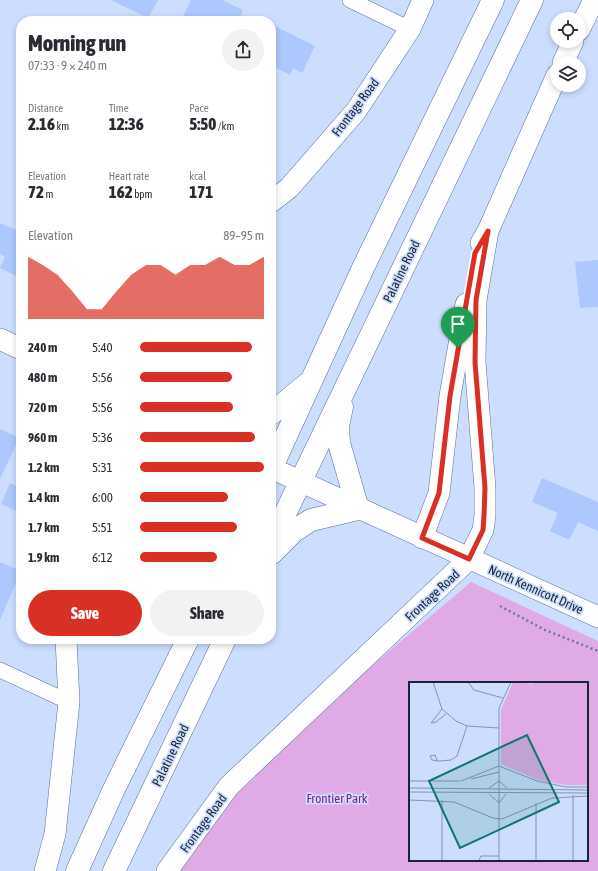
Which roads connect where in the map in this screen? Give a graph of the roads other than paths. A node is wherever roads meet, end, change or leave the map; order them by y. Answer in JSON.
{"nodes":[{"id":1,"x":350,"y":0,"type":"edge"},
{"id":2,"x":423,"y":0,"type":"edge"},
{"id":3,"x":493,"y":0,"type":"edge"},
{"id":4,"x":532,"y":0,"type":"edge"},
{"id":5,"x":594,"y":0,"type":"edge"},
{"id":6,"x":586,"y":16,"type":"edge"},
{"id":7,"x":410,"y":29,"type":"junction"},
{"id":8,"x":550,"y":90,"type":"edge"},
{"id":9,"x":276,"y":198,"type":"edge"},
{"id":10,"x":488,"y":231,"type":"junction"},
{"id":11,"x":0,"y":339,"type":"edge"},
{"id":12,"x":16,"y":347,"type":"edge"},
{"id":13,"x":312,"y":379,"type":"junction"},
{"id":14,"x":344,"y":389,"type":"junction"},
{"id":15,"x":276,"y":410,"type":"edge"},
{"id":16,"x":276,"y":458,"type":"edge"},
{"id":17,"x":276,"y":471,"type":"edge"},
{"id":18,"x":300,"y":482,"type":"junction"},
{"id":19,"x":358,"y":509,"type":"junction"},
{"id":20,"x":276,"y":532,"type":"edge"},
{"id":21,"x":422,"y":538,"type":"junction"},
{"id":22,"x":276,"y":549,"type":"edge"},
{"id":23,"x":469,"y":559,"type":"junction"},
{"id":24,"x":598,"y":617,"type":"edge"},
{"id":25,"x":66,"y":644,"type":"edge"},
{"id":26,"x":186,"y":644,"type":"edge"},
{"id":27,"x":223,"y":644,"type":"edge"},
{"id":28,"x":0,"y":670,"type":"edge"},
{"id":29,"x":69,"y":702,"type":"junction"},
{"id":30,"x":46,"y":871,"type":"edge"},
{"id":31,"x":77,"y":871,"type":"edge"},
{"id":32,"x":114,"y":871,"type":"edge"},
{"id":33,"x":167,"y":871,"type":"edge"}],
"edges":[{"from":1,"to":7,"type":"street"},
{"from":2,"to":7,"type":"street","name":"Frontage Road"},
{"from":3,"to":13,"type":"highway"},
{"from":4,"to":14,"type":"highway","name":"Palatine Road"},
{"from":5,"to":6,"type":"street"},
{"from":7,"to":9,"type":"street","name":"Frontage Road"},
{"from":8,"to":10,"type":"street","name":"Frontage Road"},
{"from":10,"to":21,"type":"street","name":"Frontage Road"},
{"from":10,"to":23,"type":"street","name":"Frontage Road"},
{"from":11,"to":12,"type":"street"},
{"from":13,"to":15,"type":"highway"},
{"from":13,"to":16,"type":"highway"},
{"from":14,"to":18,"type":"highway","name":"Palatine Road"},
{"from":14,"to":19,"type":"highway"},
{"from":17,"to":18,"type":"street","name":"North Kennicott Drive"},
{"from":18,"to":19,"type":"street","name":"North Kennicott Drive"},
{"from":18,"to":20,"type":"highway","name":"Palatine Road"},
{"from":19,"to":21,"type":"street","name":"North Kennicott Drive"},
{"from":19,"to":22,"type":"highway"},
{"from":21,"to":23,"type":"street","name":"North Kennicott Drive"},
{"from":23,"to":24,"type":"street","name":"North Kennicott Drive"},
{"from":23,"to":33,"type":"street","name":"Frontage Road"},
{"from":25,"to":29,"type":"street"},
{"from":26,"to":31,"type":"highway"},
{"from":27,"to":32,"type":"highway","name":"Palatine Road"},
{"from":28,"to":29,"type":"street"},
{"from":29,"to":30,"type":"street"}]}
